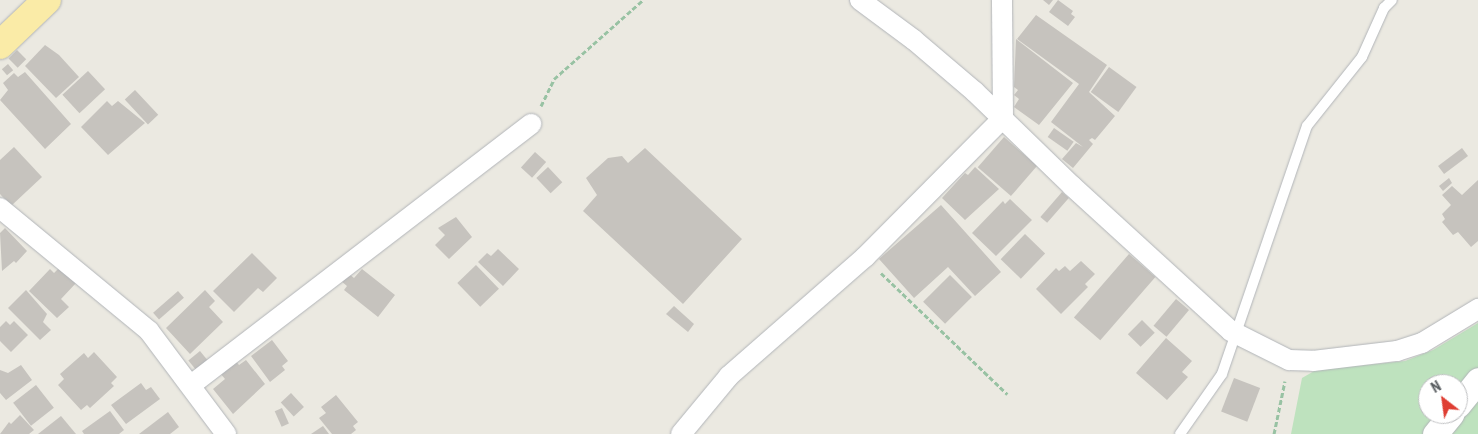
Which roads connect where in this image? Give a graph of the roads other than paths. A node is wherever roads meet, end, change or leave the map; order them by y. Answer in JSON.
{"nodes":[{"id":1,"x":47,"y":0,"type":"edge"},
{"id":2,"x":860,"y":0,"type":"edge"},
{"id":3,"x":1002,"y":0,"type":"edge"},
{"id":4,"x":1392,"y":0,"type":"edge"},
{"id":5,"x":4,"y":36,"type":"edge"},
{"id":6,"x":1003,"y":118,"type":"junction"},
{"id":7,"x":531,"y":124,"type":"road end"},
{"id":8,"x":0,"y":208,"type":"edge"},
{"id":9,"x":1478,"y":309,"type":"edge"},
{"id":10,"x":1237,"y":334,"type":"junction"},
{"id":11,"x":191,"y":385,"type":"junction"},
{"id":12,"x":1443,"y":424,"type":"edge"},
{"id":13,"x":226,"y":434,"type":"edge"},
{"id":14,"x":681,"y":434,"type":"edge"},
{"id":15,"x":1180,"y":434,"type":"edge"},
{"id":16,"x":1435,"y":434,"type":"edge"}],
"edges":[{"from":1,"to":5,"type":"main road"},
{"from":2,"to":6,"type":"street"},
{"from":3,"to":6,"type":"street"},
{"from":4,"to":10,"type":"lane"},
{"from":6,"to":10,"type":"street"},
{"from":6,"to":14,"type":"street"},
{"from":7,"to":11,"type":"street"},
{"from":8,"to":11,"type":"street"},
{"from":9,"to":10,"type":"street"},
{"from":10,"to":15,"type":"lane"},
{"from":11,"to":13,"type":"street"},
{"from":12,"to":16,"type":"street"}]}
